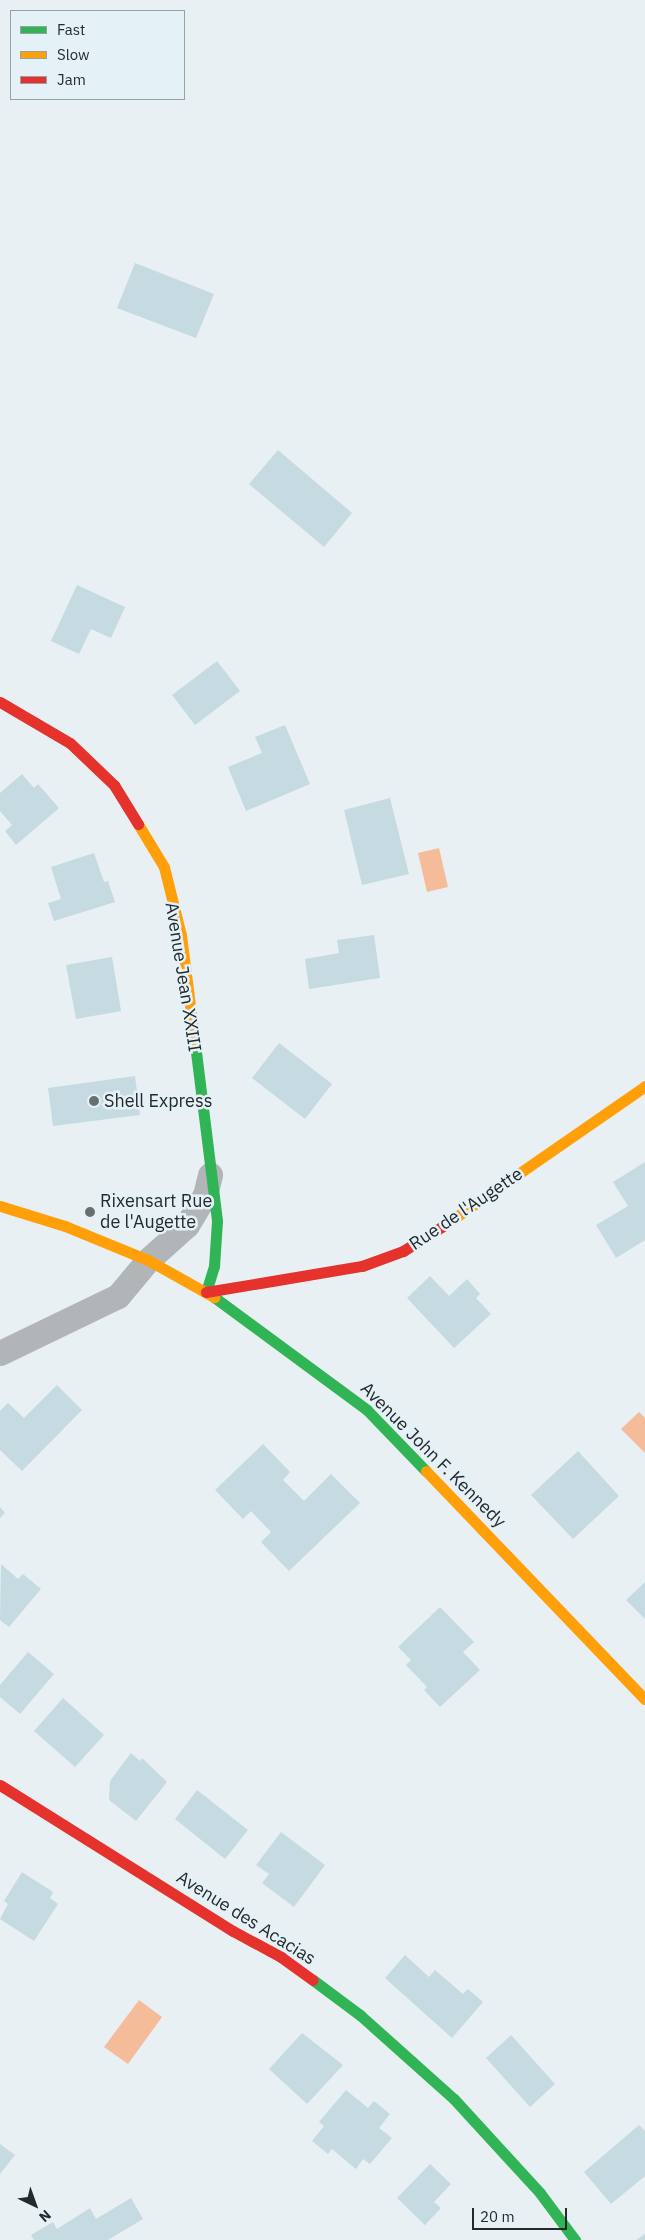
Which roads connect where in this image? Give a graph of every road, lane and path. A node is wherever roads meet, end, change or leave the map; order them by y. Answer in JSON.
{"nodes":[{"id":1,"x":0,"y":702,"type":"edge"},
{"id":2,"x":645,"y":1086,"type":"edge"},
{"id":3,"x":210,"y":1175,"type":"junction"},
{"id":4,"x":0,"y":1206,"type":"edge"},
{"id":5,"x":148,"y":1260,"type":"junction"},
{"id":6,"x":206,"y":1292,"type":"junction"},
{"id":7,"x":0,"y":1352,"type":"edge"},
{"id":8,"x":645,"y":1699,"type":"edge"},
{"id":9,"x":0,"y":1785,"type":"edge"},
{"id":10,"x":575,"y":2240,"type":"edge"}],
"edges":[{"from":1,"to":3,"type":"street","name":"Avenue Jean XXIII"},
{"from":2,"to":6,"type":"street","name":"Rue de l'Augette"},
{"from":3,"to":5,"type":"street","name":"Avenue Jean XXIII"},
{"from":3,"to":6,"type":"street","name":"Avenue Jean XXIII"},
{"from":4,"to":5,"type":"street","name":"Avenue John F. Kennedy"},
{"from":5,"to":6,"type":"street","name":"Avenue John F. Kennedy"},
{"from":5,"to":7,"type":"street"},
{"from":6,"to":8,"type":"street","name":"Avenue John F. Kennedy"},
{"from":9,"to":10,"type":"street","name":"Avenue des Acacias"}]}
